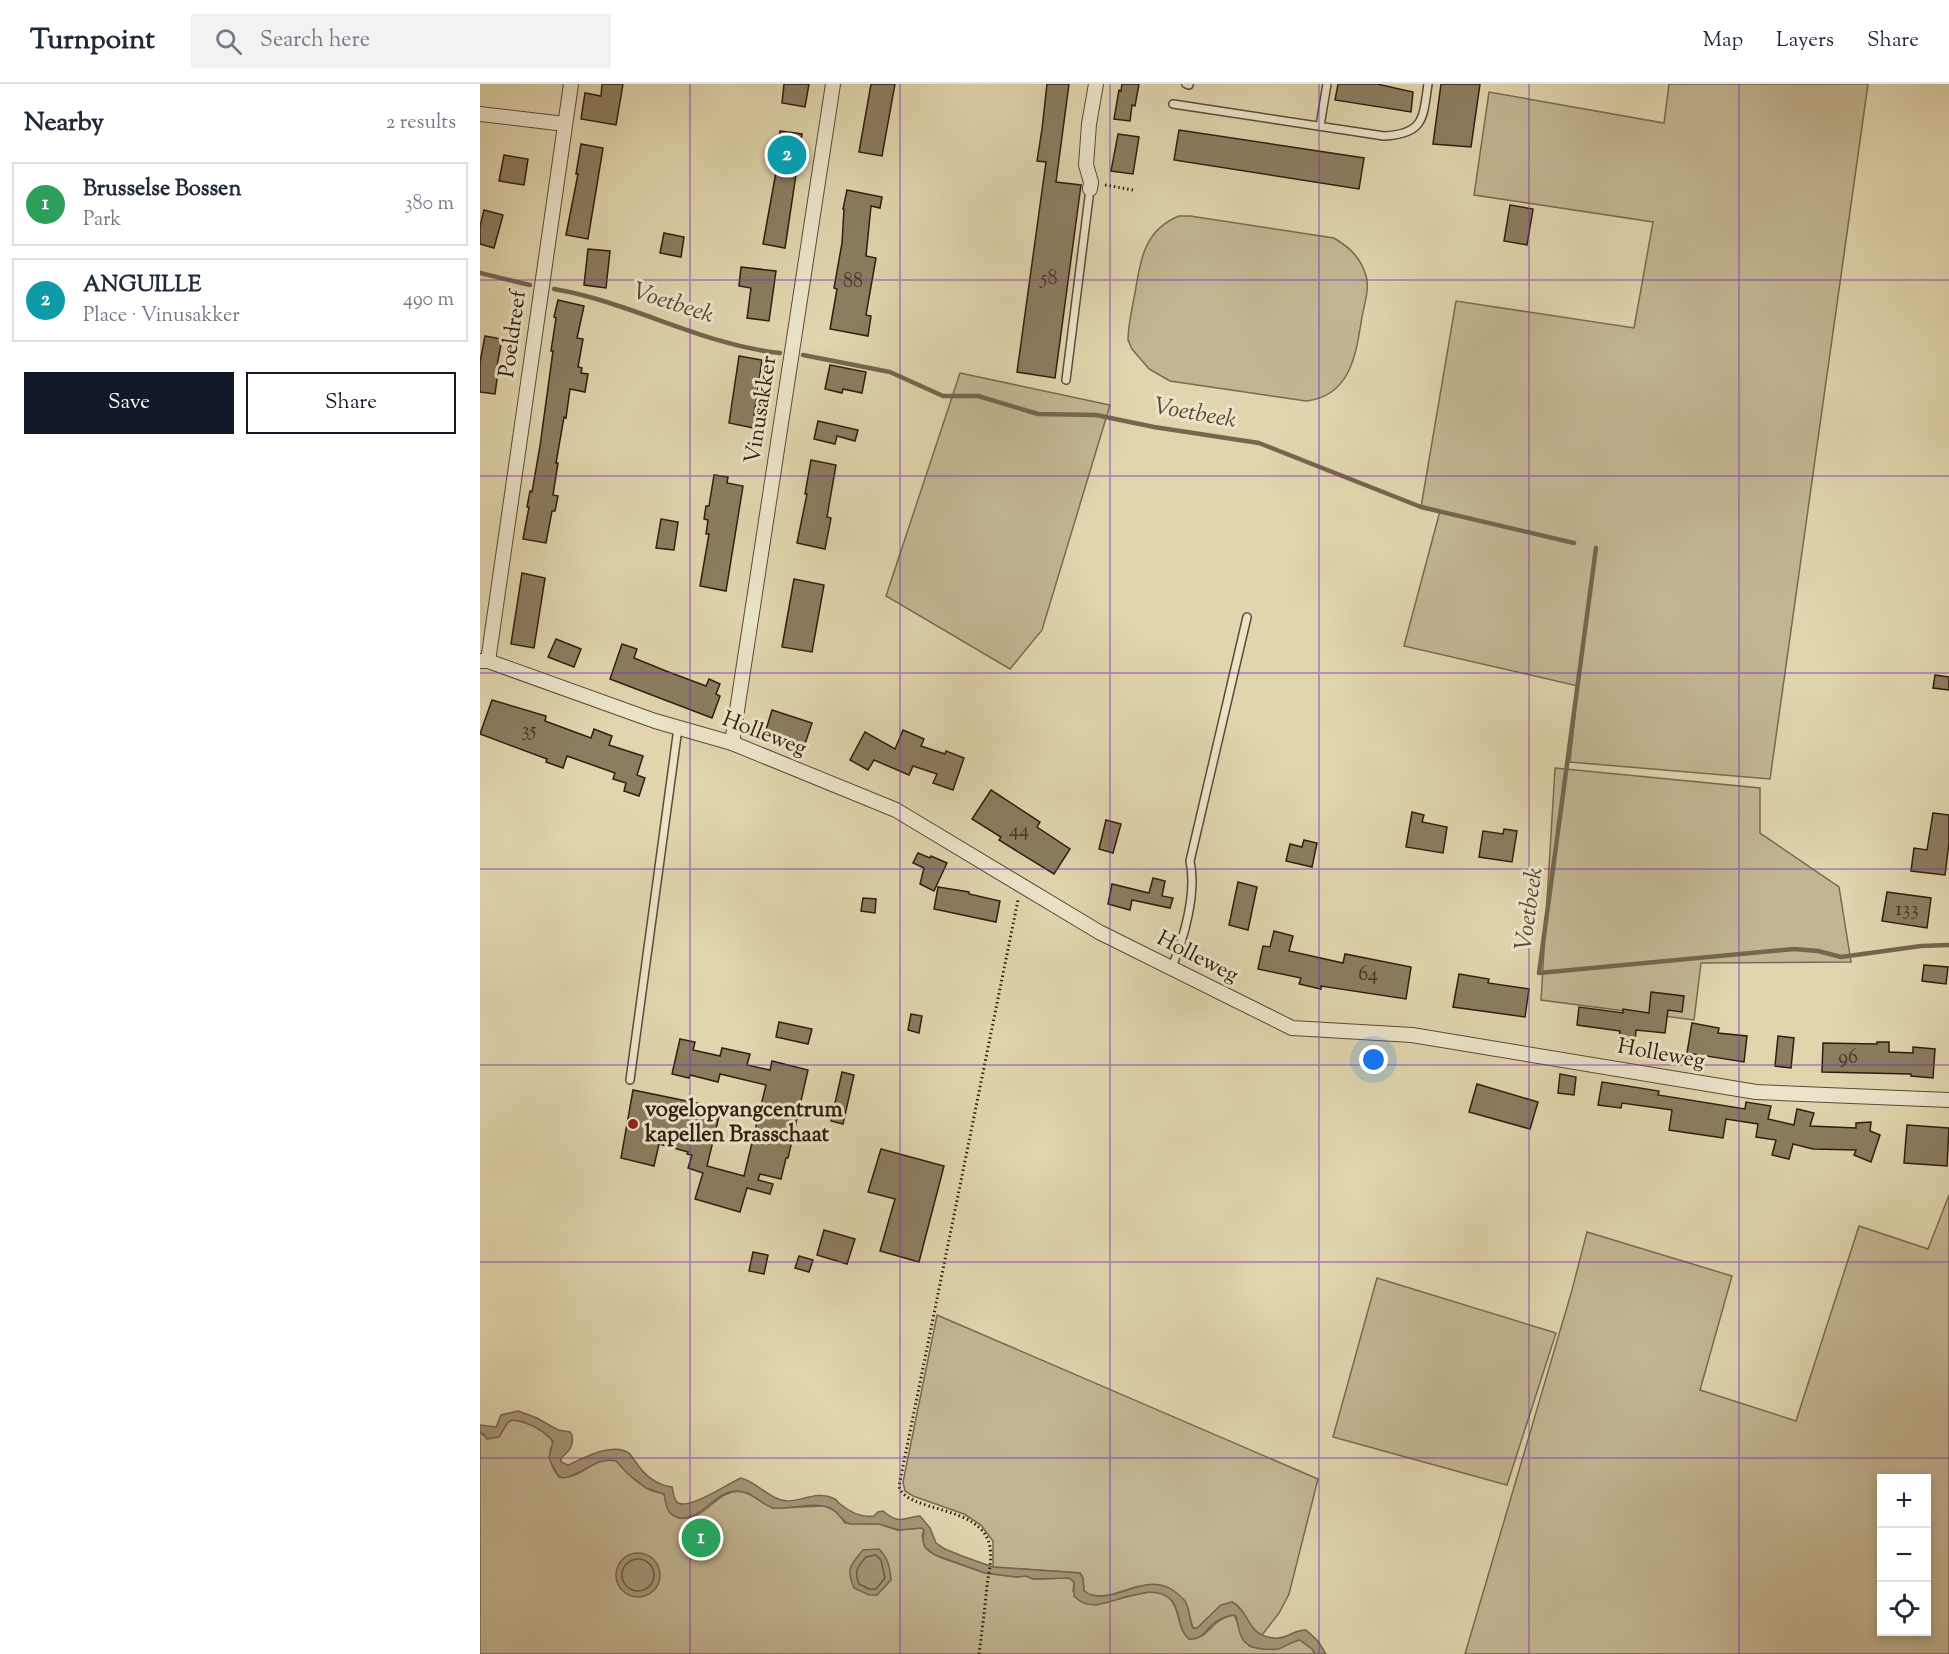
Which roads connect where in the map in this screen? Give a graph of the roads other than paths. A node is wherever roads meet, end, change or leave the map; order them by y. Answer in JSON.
{"nodes":[{"id":1,"x":571,"y":84,"type":"edge"},
{"id":2,"x":834,"y":84,"type":"edge"},
{"id":3,"x":1096,"y":84,"type":"edge"},
{"id":4,"x":1327,"y":84,"type":"edge"},
{"id":5,"x":1428,"y":84,"type":"edge"},
{"id":6,"x":1173,"y":104,"type":"dead end"},
{"id":7,"x":480,"y":114,"type":"edge"},
{"id":8,"x":566,"y":124,"type":"junction"},
{"id":9,"x":1320,"y":126,"type":"junction"},
{"id":10,"x":1091,"y":185,"type":"joint"},
{"id":11,"x":1065,"y":380,"type":"dead end"},
{"id":12,"x":1246,"y":617,"type":"dead end"},
{"id":13,"x":484,"y":661,"type":"edge"},
{"id":14,"x":678,"y":728,"type":"junction"},
{"id":15,"x":732,"y":742,"type":"junction"},
{"id":16,"x":1171,"y":969,"type":"junction"},
{"id":17,"x":630,"y":1080,"type":"dead end"},
{"id":18,"x":1949,"y":1100,"type":"edge"}],
"edges":[{"from":1,"to":8,"type":"street","name":"Poeldreef"},
{"from":2,"to":15,"type":"street","name":"Vinusakker"},
{"from":3,"to":10,"type":"street"},
{"from":4,"to":9,"type":"lane"},
{"from":5,"to":9,"type":"lane"},
{"from":6,"to":9,"type":"lane"},
{"from":7,"to":8,"type":"street"},
{"from":8,"to":13,"type":"street","name":"Poeldreef"},
{"from":10,"to":11,"type":"lane"},
{"from":12,"to":16,"type":"lane"},
{"from":13,"to":14,"type":"street","name":"Holleweg"},
{"from":14,"to":15,"type":"street","name":"Holleweg"},
{"from":14,"to":17,"type":"lane"},
{"from":15,"to":16,"type":"street","name":"Holleweg"},
{"from":16,"to":18,"type":"street","name":"Holleweg"}]}
